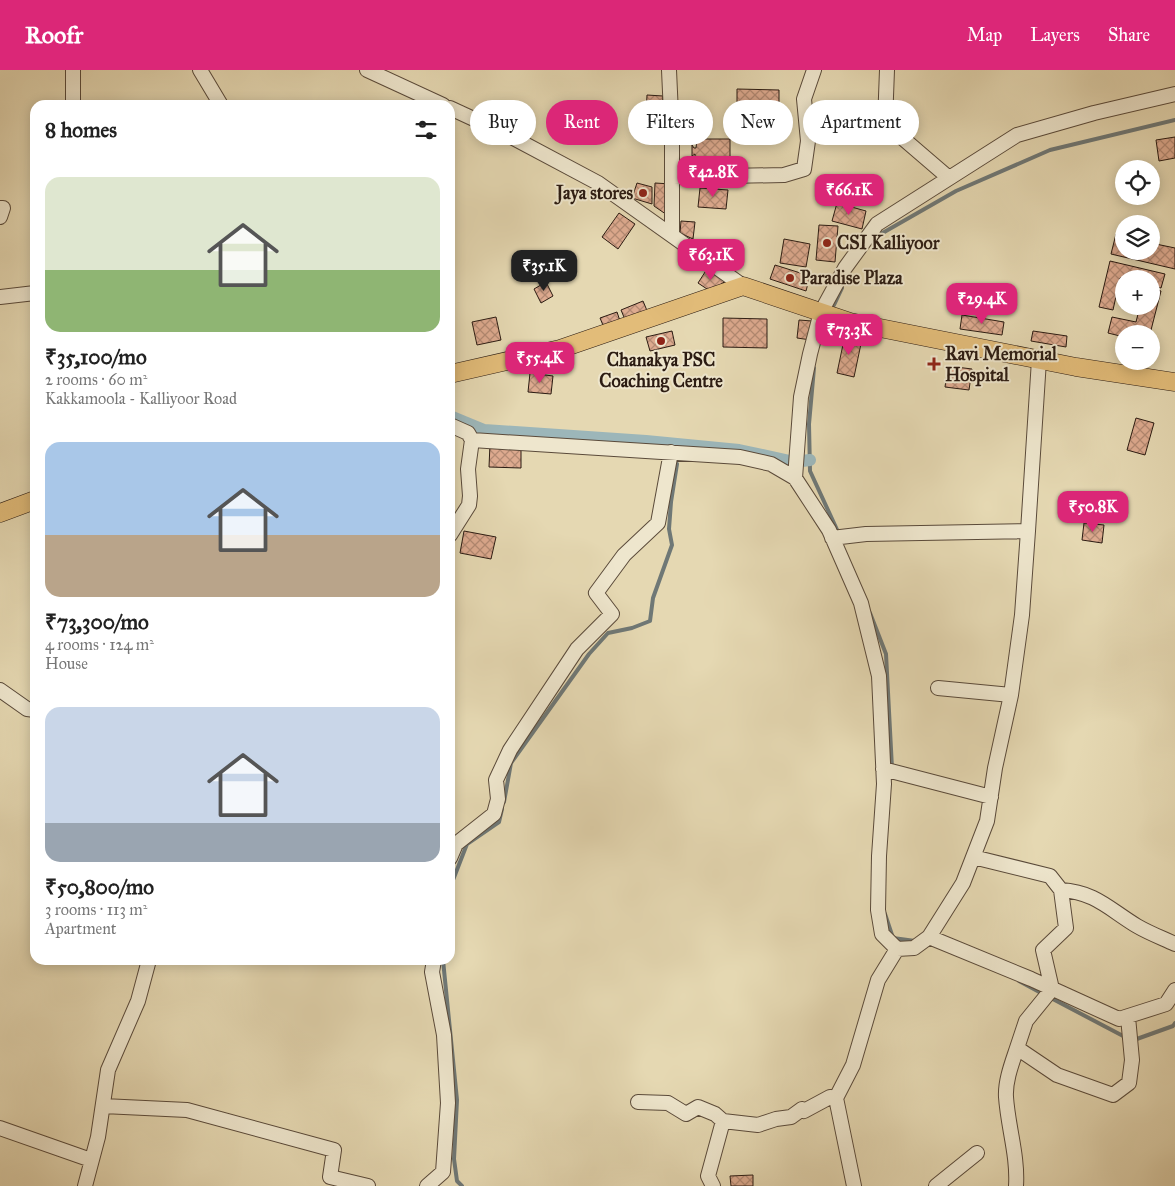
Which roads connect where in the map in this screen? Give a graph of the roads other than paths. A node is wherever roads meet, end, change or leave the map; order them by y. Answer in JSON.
{"nodes":[{"id":1,"x":72,"y":70,"type":"edge"},
{"id":2,"x":200,"y":70,"type":"edge"},
{"id":3,"x":367,"y":70,"type":"edge"},
{"id":4,"x":669,"y":70,"type":"edge"},
{"id":5,"x":814,"y":70,"type":"edge"},
{"id":6,"x":887,"y":70,"type":"edge"},
{"id":7,"x":1175,"y":94,"type":"edge"},
{"id":8,"x":73,"y":100,"type":"edge"},
{"id":9,"x":218,"y":100,"type":"edge"},
{"id":10,"x":432,"y":100,"type":"edge"},
{"id":11,"x":455,"y":110,"type":"edge"},
{"id":12,"x":673,"y":177,"type":"junction"},
{"id":13,"x":949,"y":178,"type":"junction"},
{"id":14,"x":0,"y":208,"type":"edge"},
{"id":15,"x":0,"y":218,"type":"edge"},
{"id":16,"x":672,"y":235,"type":"junction"},
{"id":17,"x":743,"y":286,"type":"junction"},
{"id":18,"x":30,"y":294,"type":"edge"},
{"id":19,"x":0,"y":297,"type":"edge"},
{"id":20,"x":821,"y":312,"type":"junction"},
{"id":21,"x":1039,"y":360,"type":"junction"},
{"id":22,"x":455,"y":373,"type":"edge"},
{"id":23,"x":1175,"y":382,"type":"edge"},
{"id":24,"x":455,"y":427,"type":"edge"},
{"id":25,"x":472,"y":440,"type":"junction"},
{"id":26,"x":670,"y":452,"type":"junction"},
{"id":27,"x":795,"y":478,"type":"junction"},
{"id":28,"x":30,"y":502,"type":"edge"},
{"id":29,"x":0,"y":513,"type":"edge"},
{"id":30,"x":455,"y":527,"type":"edge"},
{"id":31,"x":1028,"y":531,"type":"junction"},
{"id":32,"x":833,"y":538,"type":"junction"},
{"id":33,"x":938,"y":688,"type":"dead end"},
{"id":34,"x":0,"y":690,"type":"edge"},
{"id":35,"x":1011,"y":695,"type":"junction"},
{"id":36,"x":30,"y":709,"type":"edge"},
{"id":37,"x":884,"y":769,"type":"junction"},
{"id":38,"x":990,"y":797,"type":"junction"},
{"id":39,"x":455,"y":846,"type":"edge"},
{"id":40,"x":973,"y":857,"type":"junction"},
{"id":41,"x":1061,"y":890,"type":"junction"},
{"id":42,"x":929,"y":937,"type":"junction"},
{"id":43,"x":1175,"y":944,"type":"edge"},
{"id":44,"x":897,"y":949,"type":"junction"},
{"id":45,"x":148,"y":965,"type":"edge"},
{"id":46,"x":433,"y":965,"type":"edge"},
{"id":47,"x":1052,"y":989,"type":"junction"},
{"id":48,"x":1175,"y":990,"type":"edge"},
{"id":49,"x":1128,"y":1017,"type":"junction"},
{"id":50,"x":1017,"y":1048,"type":"junction"},
{"id":51,"x":836,"y":1098,"type":"junction"},
{"id":52,"x":638,"y":1102,"type":"dead end"},
{"id":53,"x":103,"y":1106,"type":"junction"},
{"id":54,"x":723,"y":1121,"type":"junction"},
{"id":55,"x":0,"y":1128,"type":"edge"},
{"id":56,"x":977,"y":1153,"type":"dead end"},
{"id":57,"x":91,"y":1160,"type":"junction"},
{"id":58,"x":84,"y":1186,"type":"edge"},
{"id":59,"x":368,"y":1186,"type":"edge"},
{"id":60,"x":427,"y":1186,"type":"edge"},
{"id":61,"x":713,"y":1186,"type":"edge"},
{"id":62,"x":854,"y":1186,"type":"edge"},
{"id":63,"x":936,"y":1186,"type":"edge"},
{"id":64,"x":1016,"y":1186,"type":"edge"}],
"edges":[{"from":1,"to":8,"type":"street"},
{"from":2,"to":9,"type":"street"},
{"from":3,"to":10,"type":"street"},
{"from":4,"to":12,"type":"street"},
{"from":5,"to":12,"type":"street"},
{"from":6,"to":13,"type":"street"},
{"from":7,"to":13,"type":"street"},
{"from":11,"to":16,"type":"street"},
{"from":12,"to":16,"type":"street"},
{"from":13,"to":20,"type":"street"},
{"from":14,"to":15,"type":"street"},
{"from":16,"to":17,"type":"street"},
{"from":17,"to":20,"type":"main road"},
{"from":17,"to":22,"type":"main road"},
{"from":18,"to":19,"type":"street"},
{"from":20,"to":21,"type":"main road"},
{"from":20,"to":27,"type":"street"},
{"from":21,"to":23,"type":"main road"},
{"from":21,"to":31,"type":"street"},
{"from":24,"to":25,"type":"street"},
{"from":25,"to":26,"type":"street"},
{"from":25,"to":30,"type":"street"},
{"from":26,"to":27,"type":"street"},
{"from":26,"to":39,"type":"street"},
{"from":27,"to":32,"type":"street"},
{"from":28,"to":29,"type":"main road"},
{"from":31,"to":32,"type":"street"},
{"from":31,"to":35,"type":"street"},
{"from":32,"to":37,"type":"street"},
{"from":33,"to":35,"type":"street"},
{"from":34,"to":36,"type":"street"},
{"from":35,"to":38,"type":"street"},
{"from":37,"to":38,"type":"street"},
{"from":37,"to":44,"type":"street"},
{"from":38,"to":40,"type":"street"},
{"from":40,"to":41,"type":"street"},
{"from":40,"to":42,"type":"street"},
{"from":41,"to":43,"type":"street"},
{"from":41,"to":47,"type":"street"},
{"from":42,"to":44,"type":"street"},
{"from":42,"to":47,"type":"street"},
{"from":44,"to":51,"type":"street"},
{"from":45,"to":53,"type":"street"},
{"from":46,"to":60,"type":"street"},
{"from":47,"to":49,"type":"street"},
{"from":47,"to":50,"type":"street"},
{"from":48,"to":49,"type":"street"},
{"from":49,"to":50,"type":"street"},
{"from":50,"to":64,"type":"street"},
{"from":51,"to":54,"type":"street"},
{"from":51,"to":62,"type":"street"},
{"from":52,"to":54,"type":"street"},
{"from":53,"to":57,"type":"street"},
{"from":53,"to":59,"type":"street"},
{"from":54,"to":61,"type":"street"},
{"from":55,"to":57,"type":"street"},
{"from":56,"to":63,"type":"street"},
{"from":57,"to":58,"type":"street"}]}
